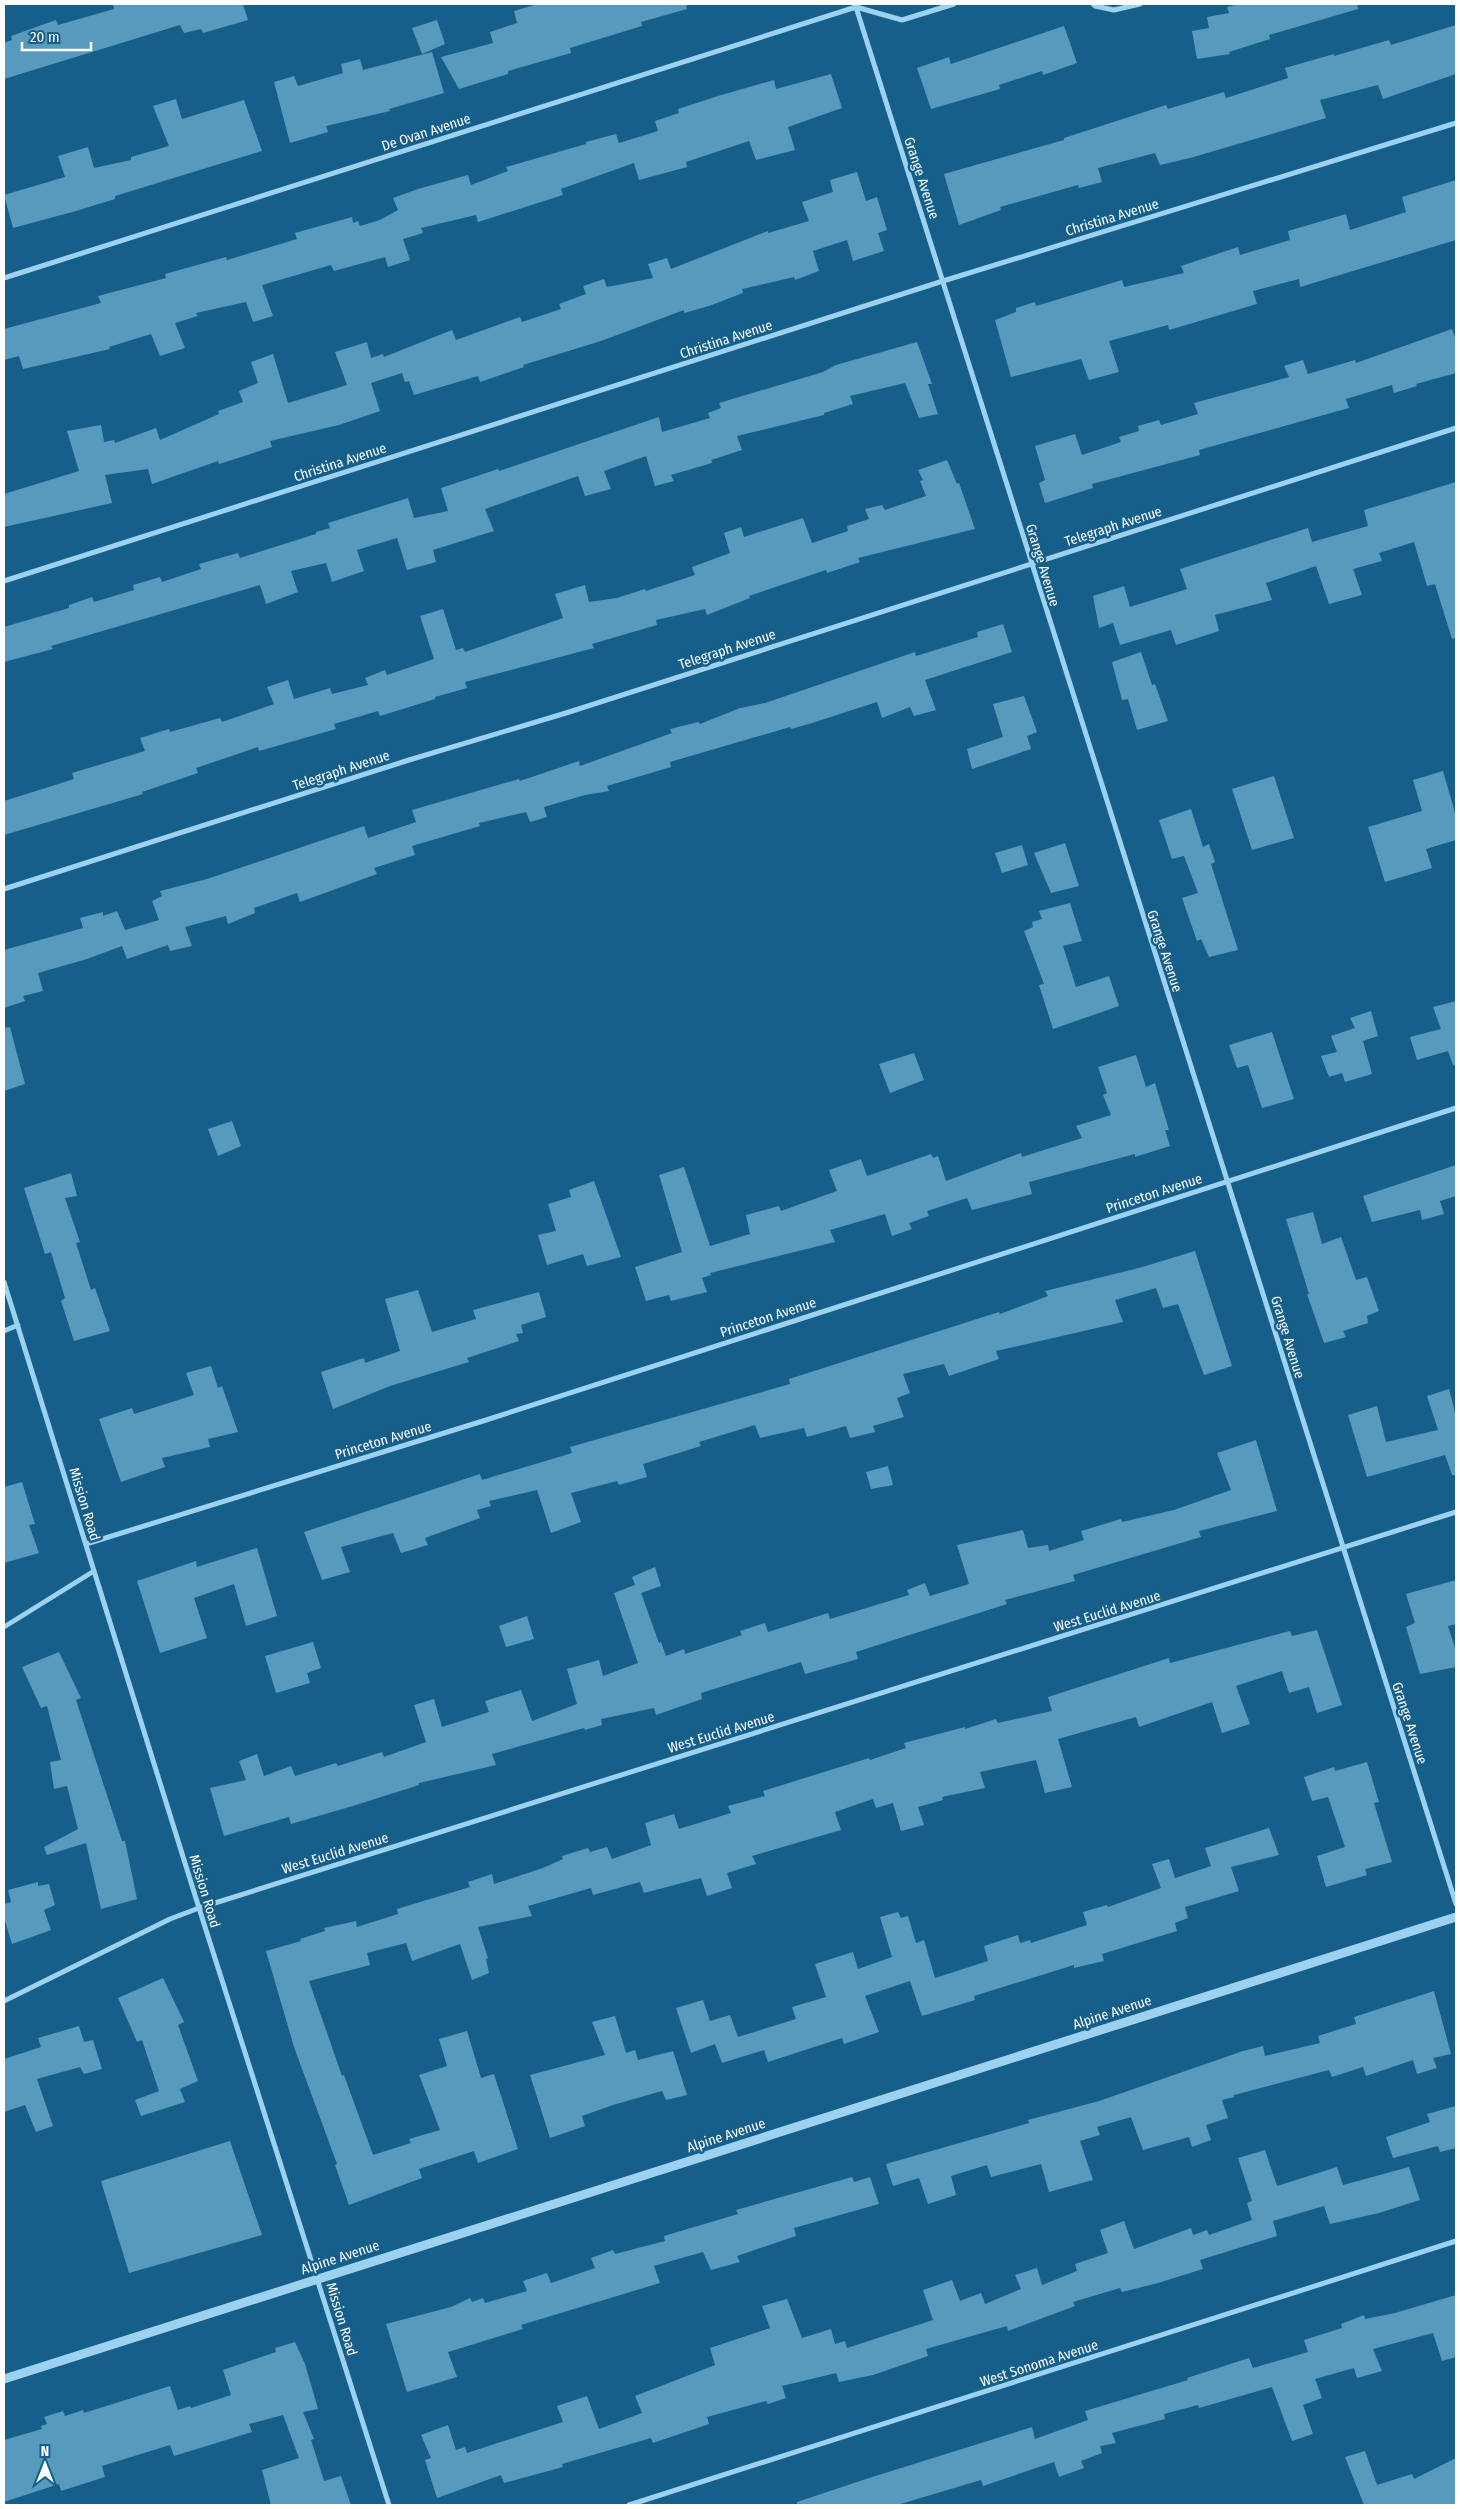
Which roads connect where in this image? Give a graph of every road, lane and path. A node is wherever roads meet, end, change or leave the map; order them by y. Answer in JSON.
{"nodes":[{"id":1,"x":954,"y":4,"type":"edge"},
{"id":2,"x":1140,"y":4,"type":"edge"},
{"id":3,"x":856,"y":5,"type":"edge"},
{"id":4,"x":1094,"y":5,"type":"edge"},
{"id":5,"x":1456,"y":123,"type":"edge"},
{"id":6,"x":4,"y":278,"type":"edge"},
{"id":7,"x":943,"y":281,"type":"junction"},
{"id":8,"x":1456,"y":428,"type":"edge"},
{"id":9,"x":1031,"y":564,"type":"junction"},
{"id":10,"x":4,"y":580,"type":"edge"},
{"id":11,"x":4,"y":889,"type":"edge"},
{"id":12,"x":1456,"y":1108,"type":"edge"},
{"id":13,"x":1227,"y":1181,"type":"junction"},
{"id":14,"x":4,"y":1282,"type":"edge"},
{"id":15,"x":18,"y":1325,"type":"junction"},
{"id":16,"x":4,"y":1330,"type":"edge"},
{"id":17,"x":1456,"y":1512,"type":"edge"},
{"id":18,"x":86,"y":1544,"type":"junction"},
{"id":19,"x":1343,"y":1548,"type":"junction"},
{"id":20,"x":94,"y":1572,"type":"junction"},
{"id":21,"x":4,"y":1627,"type":"edge"},
{"id":22,"x":1456,"y":1904,"type":"edge"},
{"id":23,"x":199,"y":1908,"type":"junction"},
{"id":24,"x":1456,"y":1917,"type":"edge"},
{"id":25,"x":4,"y":2001,"type":"edge"},
{"id":26,"x":1456,"y":2241,"type":"edge"},
{"id":27,"x":318,"y":2279,"type":"junction"},
{"id":28,"x":4,"y":2379,"type":"edge"},
{"id":29,"x":389,"y":2505,"type":"edge"},
{"id":30,"x":629,"y":2505,"type":"edge"}],
"edges":[{"from":1,"to":3,"type":"street"},
{"from":2,"to":4,"type":"street"},
{"from":3,"to":6,"type":"street","name":"De Ovan Avenue"},
{"from":3,"to":7,"type":"street","name":"Grange Avenue"},
{"from":5,"to":7,"type":"street","name":"Christina Avenue"},
{"from":7,"to":9,"type":"street","name":"Grange Avenue"},
{"from":7,"to":10,"type":"street","name":"Christina Avenue"},
{"from":8,"to":9,"type":"street","name":"Telegraph Avenue"},
{"from":9,"to":11,"type":"street","name":"Telegraph Avenue"},
{"from":9,"to":13,"type":"street","name":"Grange Avenue"},
{"from":12,"to":13,"type":"street","name":"Princeton Avenue"},
{"from":13,"to":18,"type":"street","name":"Princeton Avenue"},
{"from":13,"to":19,"type":"street","name":"Grange Avenue"},
{"from":14,"to":15,"type":"street","name":"Mission Road"},
{"from":15,"to":16,"type":"street"},
{"from":15,"to":18,"type":"street","name":"Mission Road"},
{"from":17,"to":19,"type":"street","name":"West Euclid Avenue"},
{"from":18,"to":20,"type":"street","name":"Mission Road"},
{"from":19,"to":22,"type":"street","name":"Grange Avenue"},
{"from":19,"to":23,"type":"street","name":"West Euclid Avenue"},
{"from":20,"to":21,"type":"street"},
{"from":20,"to":23,"type":"street","name":"Mission Road"},
{"from":23,"to":25,"type":"street","name":"West Euclid Avenue"},
{"from":23,"to":27,"type":"street","name":"Mission Road"},
{"from":24,"to":27,"type":"street","name":"Alpine Avenue"},
{"from":26,"to":30,"type":"street","name":"West Sonoma Avenue"},
{"from":27,"to":28,"type":"street","name":"Alpine Avenue"},
{"from":27,"to":29,"type":"street","name":"Mission Road"}]}
